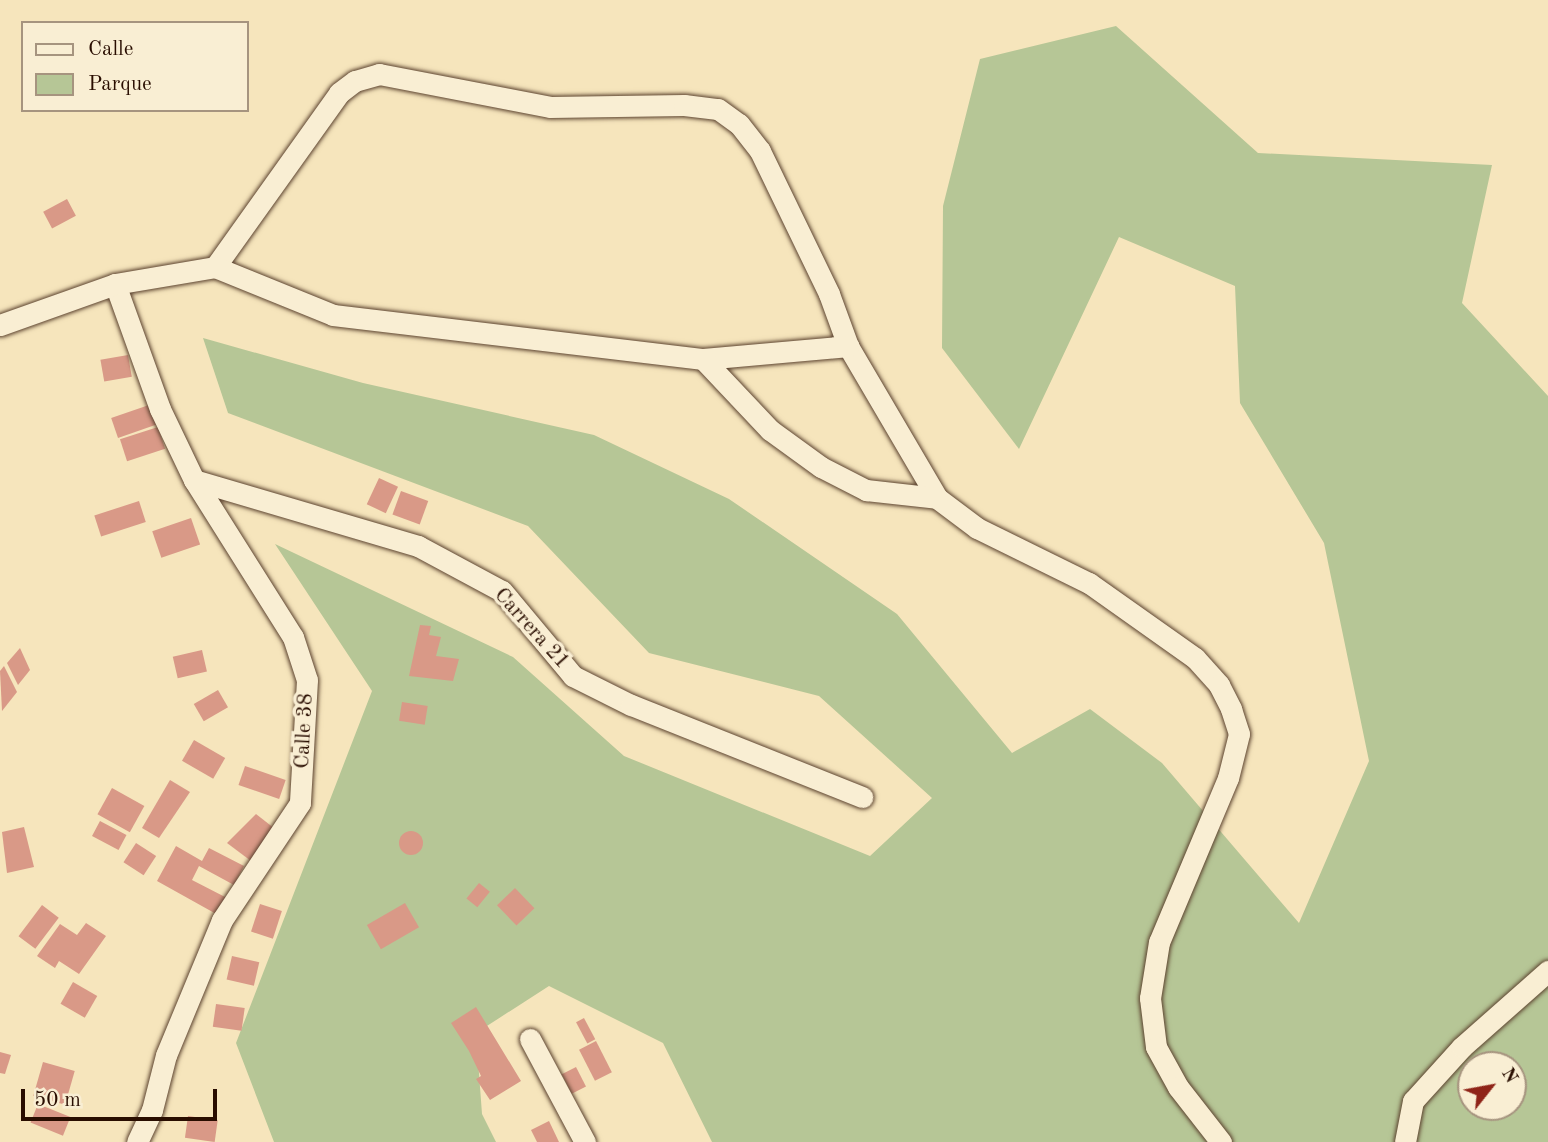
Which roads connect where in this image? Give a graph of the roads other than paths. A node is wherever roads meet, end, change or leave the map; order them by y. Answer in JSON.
{"nodes":[{"id":1,"x":215,"y":267,"type":"junction"},
{"id":2,"x":116,"y":284,"type":"junction"},
{"id":3,"x":0,"y":325,"type":"edge"},
{"id":4,"x":848,"y":346,"type":"junction"},
{"id":5,"x":703,"y":359,"type":"junction"},
{"id":6,"x":194,"y":481,"type":"junction"},
{"id":7,"x":937,"y":498,"type":"junction"},
{"id":8,"x":862,"y":797,"type":"dead end"},
{"id":9,"x":1548,"y":971,"type":"edge"},
{"id":10,"x":530,"y":1040,"type":"dead end"},
{"id":11,"x":137,"y":1142,"type":"edge"},
{"id":12,"x":585,"y":1142,"type":"edge"},
{"id":13,"x":1220,"y":1142,"type":"edge"},
{"id":14,"x":1405,"y":1142,"type":"edge"}],
"edges":[{"from":1,"to":2,"type":"street"},
{"from":1,"to":4,"type":"street"},
{"from":1,"to":5,"type":"street"},
{"from":2,"to":3,"type":"street"},
{"from":2,"to":6,"type":"street","name":"Calle 38"},
{"from":4,"to":5,"type":"street"},
{"from":4,"to":7,"type":"street"},
{"from":5,"to":7,"type":"street"},
{"from":6,"to":8,"type":"street","name":"Carrera 21"},
{"from":6,"to":11,"type":"street","name":"Calle 38"},
{"from":7,"to":13,"type":"street"},
{"from":9,"to":14,"type":"street"},
{"from":10,"to":12,"type":"street"}]}
